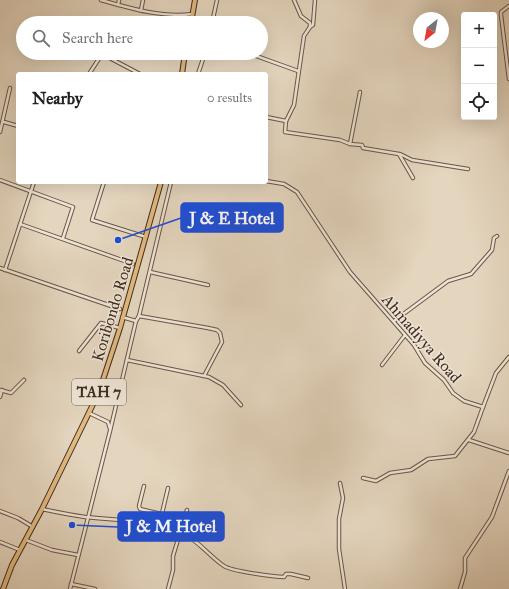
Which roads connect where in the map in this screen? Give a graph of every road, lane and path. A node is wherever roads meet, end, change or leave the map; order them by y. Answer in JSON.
{"nodes":[{"id":1,"x":101,"y":0,"type":"edge"},
{"id":2,"x":119,"y":0,"type":"edge"},
{"id":3,"x":143,"y":0,"type":"edge"},
{"id":4,"x":195,"y":0,"type":"edge"},
{"id":5,"x":217,"y":0,"type":"edge"},
{"id":6,"x":294,"y":0,"type":"edge"},
{"id":7,"x":315,"y":0,"type":"edge"},
{"id":8,"x":118,"y":5,"type":"junction"},
{"id":9,"x":509,"y":6,"type":"edge"},
{"id":10,"x":141,"y":10,"type":"junction"},
{"id":11,"x":193,"y":14,"type":"joint"},
{"id":12,"x":214,"y":16,"type":"edge"},
{"id":13,"x":310,"y":27,"type":"junction"},
{"id":14,"x":98,"y":60,"type":"edge"},
{"id":15,"x":116,"y":60,"type":"edge"},
{"id":16,"x":185,"y":60,"type":"edge"},
{"id":17,"x":202,"y":60,"type":"edge"},
{"id":18,"x":267,"y":60,"type":"edge"},
{"id":19,"x":298,"y":71,"type":"junction"},
{"id":20,"x":90,"y":72,"type":"edge"},
{"id":21,"x":137,"y":72,"type":"edge"},
{"id":22,"x":182,"y":72,"type":"edge"},
{"id":23,"x":199,"y":72,"type":"edge"},
{"id":24,"x":509,"y":79,"type":"edge"},
{"id":25,"x":10,"y":88,"type":"dead end"},
{"id":26,"x":360,"y":92,"type":"dead end"},
{"id":27,"x":268,"y":117,"type":"edge"},
{"id":28,"x":286,"y":121,"type":"junction"},
{"id":29,"x":4,"y":122,"type":"junction"},
{"id":30,"x":16,"y":125,"type":"edge"},
{"id":31,"x":0,"y":132,"type":"edge"},
{"id":32,"x":350,"y":144,"type":"junction"},
{"id":33,"x":399,"y":154,"type":"junction"},
{"id":34,"x":468,"y":169,"type":"dead end"},
{"id":35,"x":413,"y":178,"type":"dead end"},
{"id":36,"x":0,"y":180,"type":"edge"},
{"id":37,"x":268,"y":181,"type":"edge"},
{"id":38,"x":33,"y":184,"type":"edge"},
{"id":39,"x":103,"y":184,"type":"edge"},
{"id":40,"x":160,"y":184,"type":"edge"},
{"id":41,"x":172,"y":184,"type":"edge"},
{"id":42,"x":31,"y":191,"type":"junction"},
{"id":43,"x":20,"y":224,"type":"junction"},
{"id":44,"x":497,"y":236,"type":"dead end"},
{"id":45,"x":146,"y":237,"type":"junction"},
{"id":46,"x":63,"y":238,"type":"junction"},
{"id":47,"x":133,"y":264,"type":"dead end"},
{"id":48,"x":0,"y":268,"type":"edge"},
{"id":49,"x":5,"y":270,"type":"junction"},
{"id":50,"x":150,"y":272,"type":"junction"},
{"id":51,"x":130,"y":274,"type":"dead end"},
{"id":52,"x":134,"y":276,"type":"junction"},
{"id":53,"x":208,"y":285,"type":"dead end"},
{"id":54,"x":120,"y":310,"type":"dead end"},
{"id":55,"x":139,"y":316,"type":"junction"},
{"id":56,"x":122,"y":317,"type":"junction"},
{"id":57,"x":136,"y":321,"type":"junction"},
{"id":58,"x":394,"y":322,"type":"junction"},
{"id":59,"x":120,"y":328,"type":"junction"},
{"id":60,"x":405,"y":336,"type":"junction"},
{"id":61,"x":79,"y":351,"type":"dead end"},
{"id":62,"x":509,"y":357,"type":"edge"},
{"id":63,"x":127,"y":360,"type":"junction"},
{"id":64,"x":382,"y":365,"type":"dead end"},
{"id":65,"x":204,"y":376,"type":"junction"},
{"id":66,"x":24,"y":380,"type":"dead end"},
{"id":67,"x":1,"y":390,"type":"edge"},
{"id":68,"x":0,"y":397,"type":"edge"},
{"id":69,"x":241,"y":405,"type":"dead end"},
{"id":70,"x":482,"y":407,"type":"junction"},
{"id":71,"x":89,"y":413,"type":"junction"},
{"id":72,"x":110,"y":431,"type":"junction"},
{"id":73,"x":469,"y":440,"type":"junction"},
{"id":74,"x":509,"y":453,"type":"edge"},
{"id":75,"x":509,"y":471,"type":"edge"},
{"id":76,"x":363,"y":478,"type":"dead end"},
{"id":77,"x":340,"y":482,"type":"dead end"},
{"id":78,"x":144,"y":486,"type":"dead end"},
{"id":79,"x":168,"y":488,"type":"dead end"},
{"id":80,"x":42,"y":509,"type":"junction"},
{"id":81,"x":187,"y":510,"type":"dead end"},
{"id":82,"x":0,"y":511,"type":"edge"},
{"id":83,"x":161,"y":514,"type":"junction"},
{"id":84,"x":88,"y":516,"type":"junction"},
{"id":85,"x":159,"y":526,"type":"junction"},
{"id":86,"x":33,"y":527,"type":"junction"},
{"id":87,"x":181,"y":532,"type":"junction"},
{"id":88,"x":26,"y":540,"type":"junction"},
{"id":89,"x":0,"y":542,"type":"edge"},
{"id":90,"x":20,"y":550,"type":"junction"},
{"id":91,"x":78,"y":555,"type":"junction"},
{"id":92,"x":308,"y":578,"type":"dead end"},
{"id":93,"x":71,"y":584,"type":"junction"},
{"id":94,"x":3,"y":589,"type":"edge"},
{"id":95,"x":70,"y":589,"type":"edge"},
{"id":96,"x":95,"y":589,"type":"edge"},
{"id":97,"x":168,"y":589,"type":"edge"},
{"id":98,"x":345,"y":589,"type":"edge"},
{"id":99,"x":460,"y":589,"type":"edge"}],
"edges":[{"from":1,"to":8,"type":"street"},
{"from":2,"to":8,"type":"street"},
{"from":3,"to":10,"type":"street"},
{"from":4,"to":11,"type":"highway"},
{"from":5,"to":12,"type":"street"},
{"from":6,"to":13,"type":"street"},
{"from":7,"to":13,"type":"street"},
{"from":8,"to":10,"type":"street"},
{"from":9,"to":24,"type":"street"},
{"from":10,"to":11,"type":"street"},
{"from":13,"to":19,"type":"street"},
{"from":14,"to":20,"type":"street"},
{"from":15,"to":21,"type":"street"},
{"from":16,"to":22,"type":"highway"},
{"from":17,"to":23,"type":"street"},
{"from":18,"to":19,"type":"street"},
{"from":19,"to":28,"type":"street"},
{"from":25,"to":29,"type":"street"},
{"from":26,"to":32,"type":"street"},
{"from":27,"to":28,"type":"street"},
{"from":28,"to":32,"type":"street"},
{"from":29,"to":30,"type":"street"},
{"from":29,"to":31,"type":"street"},
{"from":32,"to":33,"type":"street"},
{"from":33,"to":34,"type":"street"},
{"from":33,"to":35,"type":"street"},
{"from":36,"to":42,"type":"street"},
{"from":37,"to":58,"type":"street","name":"Ahmadiyya Road"},
{"from":38,"to":42,"type":"street"},
{"from":39,"to":45,"type":"street"},
{"from":40,"to":45,"type":"highway","name":"Koribondo Road","number":"TAH 7"},
{"from":41,"to":50,"type":"street"},
{"from":42,"to":43,"type":"street"},
{"from":42,"to":46,"type":"street"},
{"from":43,"to":46,"type":"street"},
{"from":43,"to":49,"type":"street"},
{"from":44,"to":58,"type":"street"},
{"from":45,"to":52,"type":"highway","name":"Koribondo Road","number":"TAH 7"},
{"from":46,"to":47,"type":"street"},
{"from":48,"to":49,"type":"street"},
{"from":49,"to":54,"type":"street"},
{"from":50,"to":53,"type":"street"},
{"from":50,"to":55,"type":"street"},
{"from":51,"to":52,"type":"street"},
{"from":52,"to":56,"type":"highway","name":"Koribondo Road","number":"TAH 7"},
{"from":55,"to":57,"type":"street"},
{"from":55,"to":65,"type":"street"},
{"from":56,"to":57,"type":"street"},
{"from":56,"to":59,"type":"highway","name":"Koribondo Road","number":"TAH 7"},
{"from":57,"to":63,"type":"street"},
{"from":58,"to":60,"type":"street","name":"Ahmadiyya Road"},
{"from":59,"to":61,"type":"street"},
{"from":59,"to":71,"type":"highway","name":"Koribondo Road","number":"TAH 7"},
{"from":60,"to":64,"type":"street"},
{"from":60,"to":70,"type":"street","name":"Ahmadiyya Road"},
{"from":62,"to":70,"type":"street"},
{"from":63,"to":65,"type":"street"},
{"from":63,"to":72,"type":"street"},
{"from":65,"to":69,"type":"street"},
{"from":66,"to":67,"type":"street"},
{"from":67,"to":68,"type":"street"},
{"from":70,"to":73,"type":"street"},
{"from":71,"to":72,"type":"street"},
{"from":71,"to":80,"type":"highway","name":"Koribondo Road","number":"TAH 7"},
{"from":72,"to":84,"type":"street"},
{"from":73,"to":74,"type":"street"},
{"from":73,"to":76,"type":"street"},
{"from":75,"to":99,"type":"street"},
{"from":77,"to":98,"type":"street"},
{"from":78,"to":83,"type":"street"},
{"from":79,"to":83,"type":"street"},
{"from":80,"to":84,"type":"street"},
{"from":80,"to":86,"type":"highway","name":"Koribondo Road","number":"TAH 7"},
{"from":81,"to":87,"type":"street"},
{"from":82,"to":86,"type":"street"},
{"from":83,"to":85,"type":"street"},
{"from":84,"to":85,"type":"street"},
{"from":84,"to":91,"type":"street"},
{"from":85,"to":87,"type":"street"},
{"from":86,"to":88,"type":"highway","name":"Koribondo Road","number":"TAH 7"},
{"from":87,"to":92,"type":"street"},
{"from":87,"to":97,"type":"street"},
{"from":88,"to":90,"type":"highway","name":"Koribondo Road","number":"TAH 7"},
{"from":88,"to":91,"type":"street"},
{"from":89,"to":90,"type":"street"},
{"from":90,"to":94,"type":"highway","name":"Koribondo Road","number":"TAH 7"},
{"from":91,"to":93,"type":"street"},
{"from":93,"to":95,"type":"street"},
{"from":93,"to":96,"type":"street"}]}
